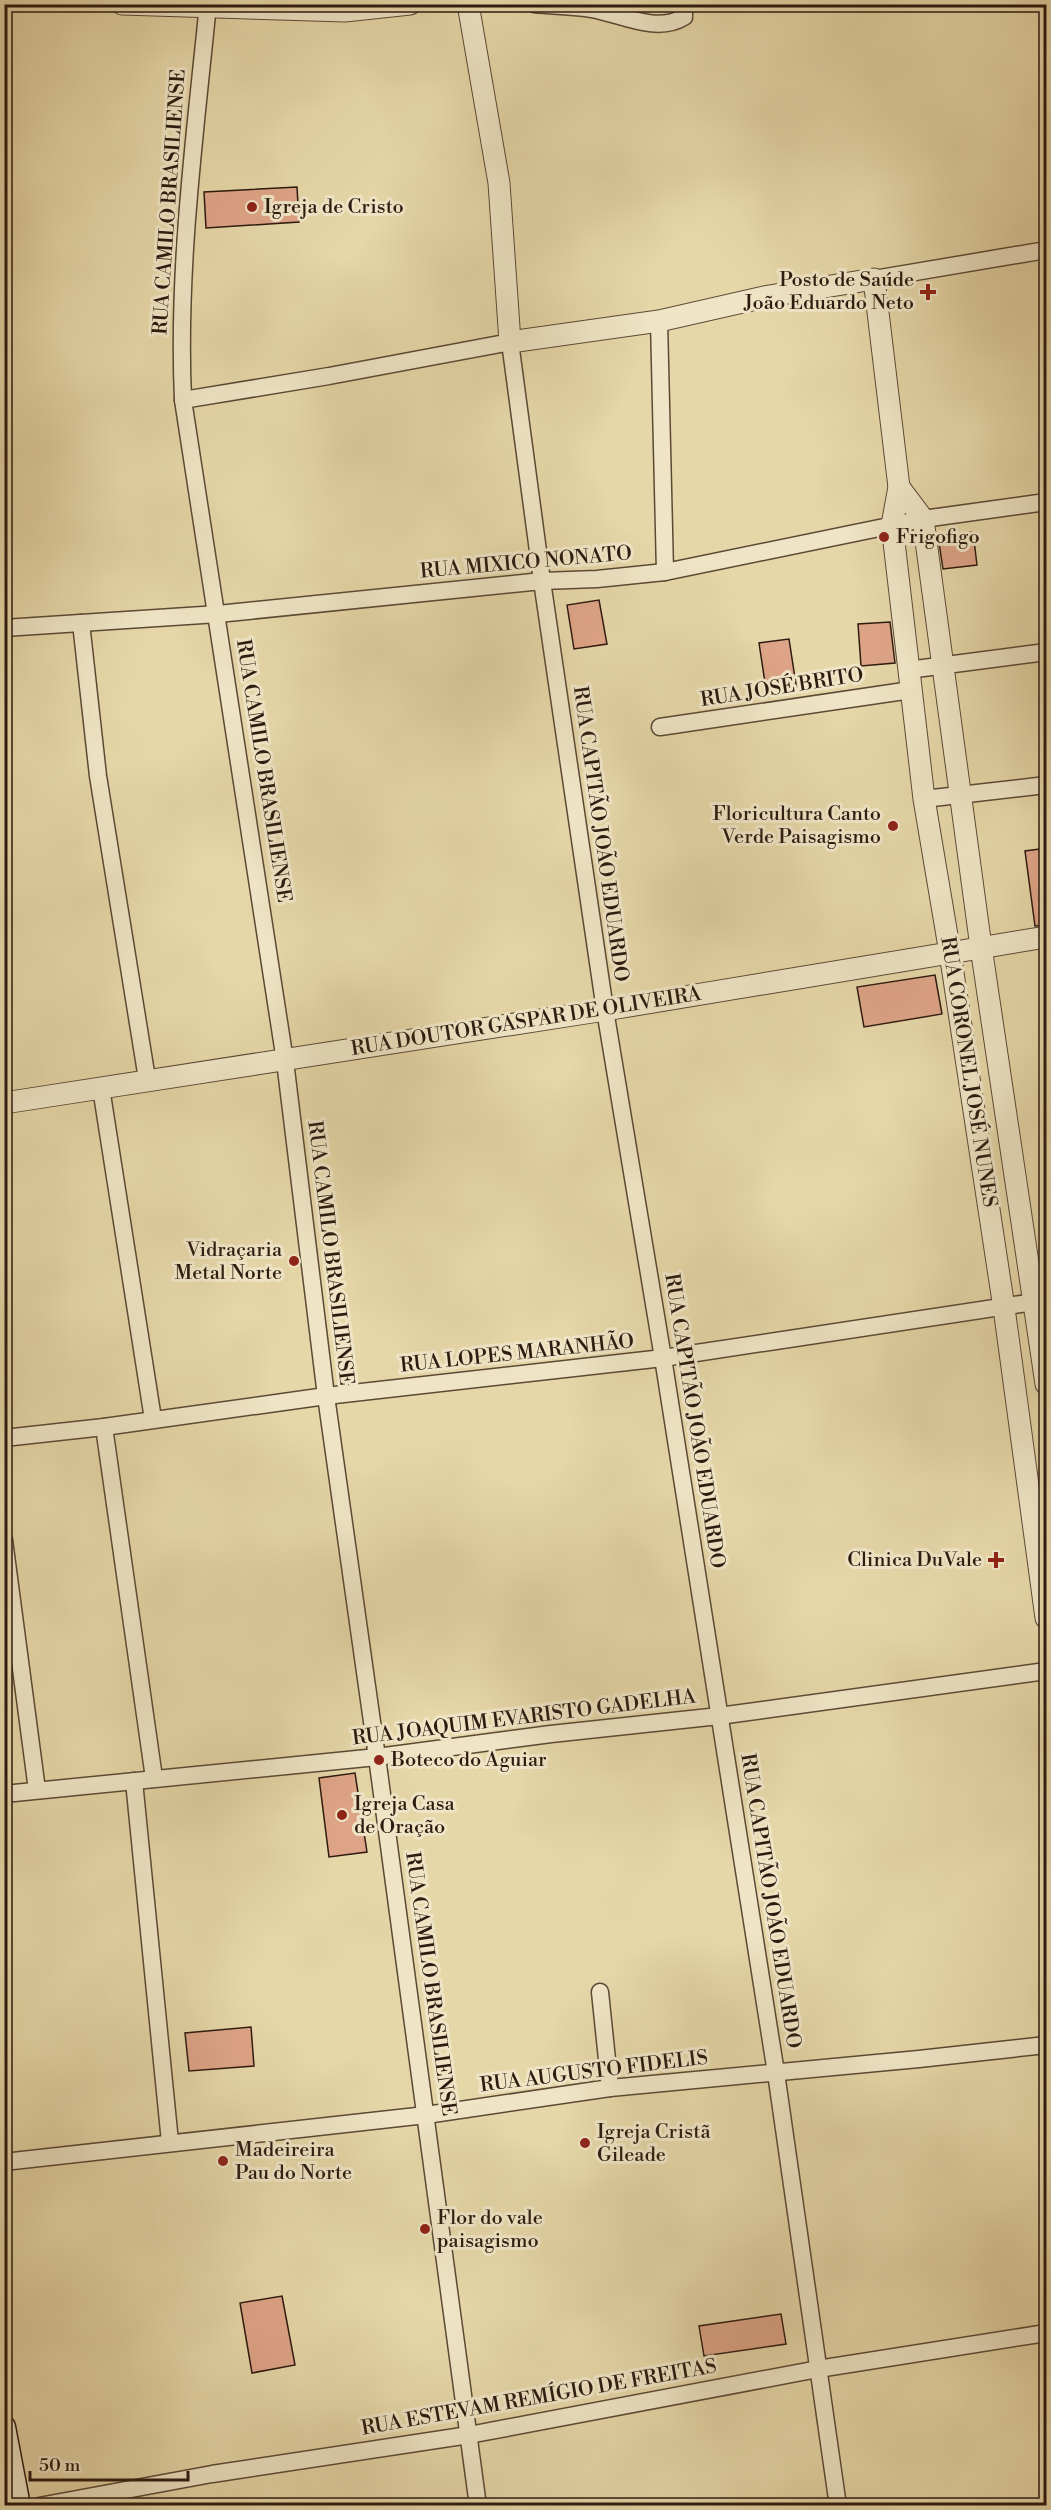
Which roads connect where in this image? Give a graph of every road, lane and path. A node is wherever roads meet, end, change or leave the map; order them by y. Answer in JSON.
{"nodes":[{"id":1,"x":122,"y":4,"type":"edge"},
{"id":2,"x":410,"y":4,"type":"edge"},
{"id":3,"x":468,"y":4,"type":"edge"},
{"id":4,"x":534,"y":4,"type":"edge"},
{"id":5,"x":684,"y":4,"type":"edge"},
{"id":6,"x":208,"y":6,"type":"edge"},
{"id":7,"x":1047,"y":250,"type":"edge"},
{"id":8,"x":874,"y":279,"type":"junction"},
{"id":9,"x":659,"y":321,"type":"junction"},
{"id":10,"x":510,"y":342,"type":"junction"},
{"id":11,"x":183,"y":400,"type":"junction"},
{"id":12,"x":899,"y":487,"type":"junction"},
{"id":13,"x":1047,"y":502,"type":"edge"},
{"id":14,"x":923,"y":519,"type":"junction"},
{"id":15,"x":892,"y":525,"type":"junction"},
{"id":16,"x":665,"y":572,"type":"junction"},
{"id":17,"x":542,"y":581,"type":"junction"},
{"id":18,"x":218,"y":614,"type":"junction"},
{"id":19,"x":81,"y":623,"type":"junction"},
{"id":20,"x":4,"y":628,"type":"edge"},
{"id":21,"x":1047,"y":652,"type":"edge"},
{"id":22,"x":943,"y":666,"type":"junction"},
{"id":23,"x":909,"y":680,"type":"junction"},
{"id":24,"x":660,"y":728,"type":"dead end"},
{"id":25,"x":1047,"y":785,"type":"edge"},
{"id":26,"x":962,"y":795,"type":"junction"},
{"id":27,"x":924,"y":799,"type":"junction"},
{"id":28,"x":1047,"y":937,"type":"edge"},
{"id":29,"x":981,"y":947,"type":"junction"},
{"id":30,"x":950,"y":953,"type":"junction"},
{"id":31,"x":605,"y":1010,"type":"junction"},
{"id":32,"x":285,"y":1061,"type":"junction"},
{"id":33,"x":147,"y":1079,"type":"junction"},
{"id":34,"x":101,"y":1088,"type":"junction"},
{"id":35,"x":4,"y":1103,"type":"edge"},
{"id":36,"x":1034,"y":1302,"type":"junction"},
{"id":37,"x":1004,"y":1308,"type":"junction"},
{"id":38,"x":663,"y":1358,"type":"junction"},
{"id":39,"x":1047,"y":1384,"type":"edge"},
{"id":40,"x":326,"y":1396,"type":"junction"},
{"id":41,"x":153,"y":1419,"type":"junction"},
{"id":42,"x":104,"y":1427,"type":"junction"},
{"id":43,"x":4,"y":1438,"type":"edge"},
{"id":44,"x":4,"y":1540,"type":"edge"},
{"id":45,"x":1047,"y":1618,"type":"edge"},
{"id":46,"x":1047,"y":1671,"type":"edge"},
{"id":47,"x":719,"y":1716,"type":"junction"},
{"id":48,"x":377,"y":1757,"type":"junction"},
{"id":49,"x":154,"y":1778,"type":"junction"},
{"id":50,"x":134,"y":1781,"type":"junction"},
{"id":51,"x":37,"y":1790,"type":"junction"},
{"id":52,"x":4,"y":1794,"type":"edge"},
{"id":53,"x":600,"y":1992,"type":"dead end"},
{"id":54,"x":1047,"y":2045,"type":"edge"},
{"id":55,"x":776,"y":2073,"type":"junction"},
{"id":56,"x":610,"y":2088,"type":"junction"},
{"id":57,"x":426,"y":2115,"type":"junction"},
{"id":58,"x":170,"y":2142,"type":"junction"},
{"id":59,"x":4,"y":2162,"type":"edge"},
{"id":60,"x":1047,"y":2333,"type":"edge"},
{"id":61,"x":818,"y":2368,"type":"junction"},
{"id":62,"x":4,"y":2427,"type":"edge"},
{"id":63,"x":469,"y":2435,"type":"junction"},
{"id":64,"x":19,"y":2505,"type":"edge"},
{"id":65,"x":39,"y":2505,"type":"edge"},
{"id":66,"x":478,"y":2505,"type":"edge"},
{"id":67,"x":838,"y":2505,"type":"edge"}],
"edges":[{"from":1,"to":6,"type":"street"},
{"from":2,"to":6,"type":"street"},
{"from":3,"to":10,"type":"street"},
{"from":4,"to":5,"type":"street"},
{"from":6,"to":11,"type":"street","name":"RUA CAMILO BRASILIENSE"},
{"from":7,"to":8,"type":"street"},
{"from":8,"to":9,"type":"street"},
{"from":8,"to":12,"type":"street"},
{"from":9,"to":10,"type":"street"},
{"from":9,"to":16,"type":"street"},
{"from":10,"to":11,"type":"street"},
{"from":10,"to":17,"type":"street","name":"RUA CAPITÃO JOÃO EDUARDO"},
{"from":11,"to":18,"type":"street","name":"RUA CAMILO BRASILIENSE"},
{"from":12,"to":14,"type":"street"},
{"from":12,"to":15,"type":"street","name":"RUA CORONEL JOSÉ NUNES"},
{"from":13,"to":14,"type":"street","name":"RUA MIXICO NONATO"},
{"from":14,"to":15,"type":"street","name":"RUA MIXICO NONATO"},
{"from":14,"to":22,"type":"street","name":"RUA CORONEL JOSÉ NUNES"},
{"from":15,"to":16,"type":"street","name":"RUA MIXICO NONATO"},
{"from":15,"to":23,"type":"street","name":"RUA CORONEL JOSÉ NUNES"},
{"from":16,"to":17,"type":"street","name":"RUA MIXICO NONATO"},
{"from":17,"to":18,"type":"street","name":"RUA MIXICO NONATO"},
{"from":17,"to":31,"type":"street","name":"RUA CAPITÃO JOÃO EDUARDO"},
{"from":18,"to":19,"type":"street","name":"RUA MIXICO NONATO"},
{"from":18,"to":32,"type":"street","name":"RUA CAMILO BRASILIENSE"},
{"from":19,"to":20,"type":"street","name":"RUA MIXICO NONATO"},
{"from":19,"to":33,"type":"street"},
{"from":21,"to":22,"type":"street","name":"RUA JOSÉ BRITO"},
{"from":22,"to":23,"type":"street","name":"RUA JOSÉ BRITO"},
{"from":22,"to":26,"type":"street","name":"RUA CORONEL JOSÉ NUNES"},
{"from":23,"to":24,"type":"street","name":"RUA JOSÉ BRITO"},
{"from":23,"to":27,"type":"street","name":"RUA CORONEL JOSÉ NUNES"},
{"from":25,"to":26,"type":"street"},
{"from":26,"to":27,"type":"street"},
{"from":26,"to":29,"type":"street","name":"RUA CORONEL JOSÉ NUNES"},
{"from":27,"to":30,"type":"street","name":"RUA CORONEL JOSÉ NUNES"},
{"from":28,"to":29,"type":"street","name":"RUA DOUTOR GASPAR DE OLIVEIRA"},
{"from":29,"to":30,"type":"street","name":"RUA DOUTOR GASPAR DE OLIVEIRA"},
{"from":29,"to":36,"type":"street","name":"RUA CORONEL JOSÉ NUNES"},
{"from":30,"to":31,"type":"street","name":"RUA DOUTOR GASPAR DE OLIVEIRA"},
{"from":30,"to":37,"type":"street","name":"RUA CORONEL JOSÉ NUNES"},
{"from":31,"to":32,"type":"street","name":"RUA DOUTOR GASPAR DE OLIVEIRA"},
{"from":31,"to":38,"type":"street","name":"RUA CAPITÃO JOÃO EDUARDO"},
{"from":32,"to":33,"type":"street","name":"RUA DOUTOR GASPAR DE OLIVEIRA"},
{"from":32,"to":40,"type":"street","name":"RUA CAMILO BRASILIENSE"},
{"from":33,"to":34,"type":"street","name":"RUA DOUTOR GASPAR DE OLIVEIRA"},
{"from":34,"to":35,"type":"street","name":"RUA DOUTOR GASPAR DE OLIVEIRA"},
{"from":34,"to":41,"type":"street"},
{"from":36,"to":37,"type":"street","name":"RUA LOPES MARANHÃO"},
{"from":36,"to":39,"type":"street","name":"RUA CORONEL JOSÉ NUNES"},
{"from":37,"to":38,"type":"street","name":"RUA LOPES MARANHÃO"},
{"from":37,"to":45,"type":"street","name":"RUA CORONEL JOSÉ NUNES"},
{"from":38,"to":40,"type":"street","name":"RUA LOPES MARANHÃO"},
{"from":38,"to":47,"type":"street","name":"RUA CAPITÃO JOÃO EDUARDO"},
{"from":40,"to":41,"type":"street","name":"RUA LOPES MARANHÃO"},
{"from":40,"to":48,"type":"street","name":"RUA CAMILO BRASILIENSE"},
{"from":41,"to":42,"type":"street","name":"RUA LOPES MARANHÃO"},
{"from":42,"to":43,"type":"street","name":"RUA LOPES MARANHÃO"},
{"from":42,"to":49,"type":"street"},
{"from":44,"to":51,"type":"street"},
{"from":46,"to":47,"type":"street","name":"RUA JOAQUIM EVARISTO GADELHA"},
{"from":47,"to":48,"type":"street","name":"RUA JOAQUIM EVARISTO GADELHA"},
{"from":47,"to":55,"type":"street","name":"RUA CAPITÃO JOÃO EDUARDO"},
{"from":48,"to":49,"type":"street","name":"RUA JOAQUIM EVARISTO GADELHA"},
{"from":48,"to":57,"type":"street","name":"RUA CAMILO BRASILIENSE"},
{"from":49,"to":50,"type":"street","name":"RUA JOAQUIM EVARISTO GADELHA"},
{"from":50,"to":51,"type":"street","name":"RUA JOAQUIM EVARISTO GADELHA"},
{"from":50,"to":58,"type":"street"},
{"from":51,"to":52,"type":"street","name":"RUA JOAQUIM EVARISTO GADELHA"},
{"from":53,"to":56,"type":"street"},
{"from":54,"to":55,"type":"street","name":"RUA AUGUSTO FIDELIS"},
{"from":55,"to":56,"type":"street","name":"RUA AUGUSTO FIDELIS"},
{"from":55,"to":61,"type":"street","name":"RUA CAPITÃO JOÃO EDUARDO"},
{"from":56,"to":57,"type":"street","name":"RUA AUGUSTO FIDELIS"},
{"from":57,"to":58,"type":"street","name":"RUA AUGUSTO FIDELIS"},
{"from":57,"to":63,"type":"street","name":"RUA CAMILO BRASILIENSE"},
{"from":58,"to":59,"type":"street","name":"RUA AUGUSTO FIDELIS"},
{"from":60,"to":61,"type":"street","name":"RUA ESTEVAM REMÍGIO DE FREITAS"},
{"from":61,"to":63,"type":"street","name":"RUA ESTEVAM REMÍGIO DE FREITAS"},
{"from":61,"to":67,"type":"street","name":"RUA CAPITÃO JOÃO EDUARDO"},
{"from":62,"to":64,"type":"main road"},
{"from":63,"to":65,"type":"street","name":"RUA ESTEVAM REMÍGIO DE FREITAS"},
{"from":63,"to":66,"type":"street","name":"RUA CAMILO BRASILIENSE"}]}
